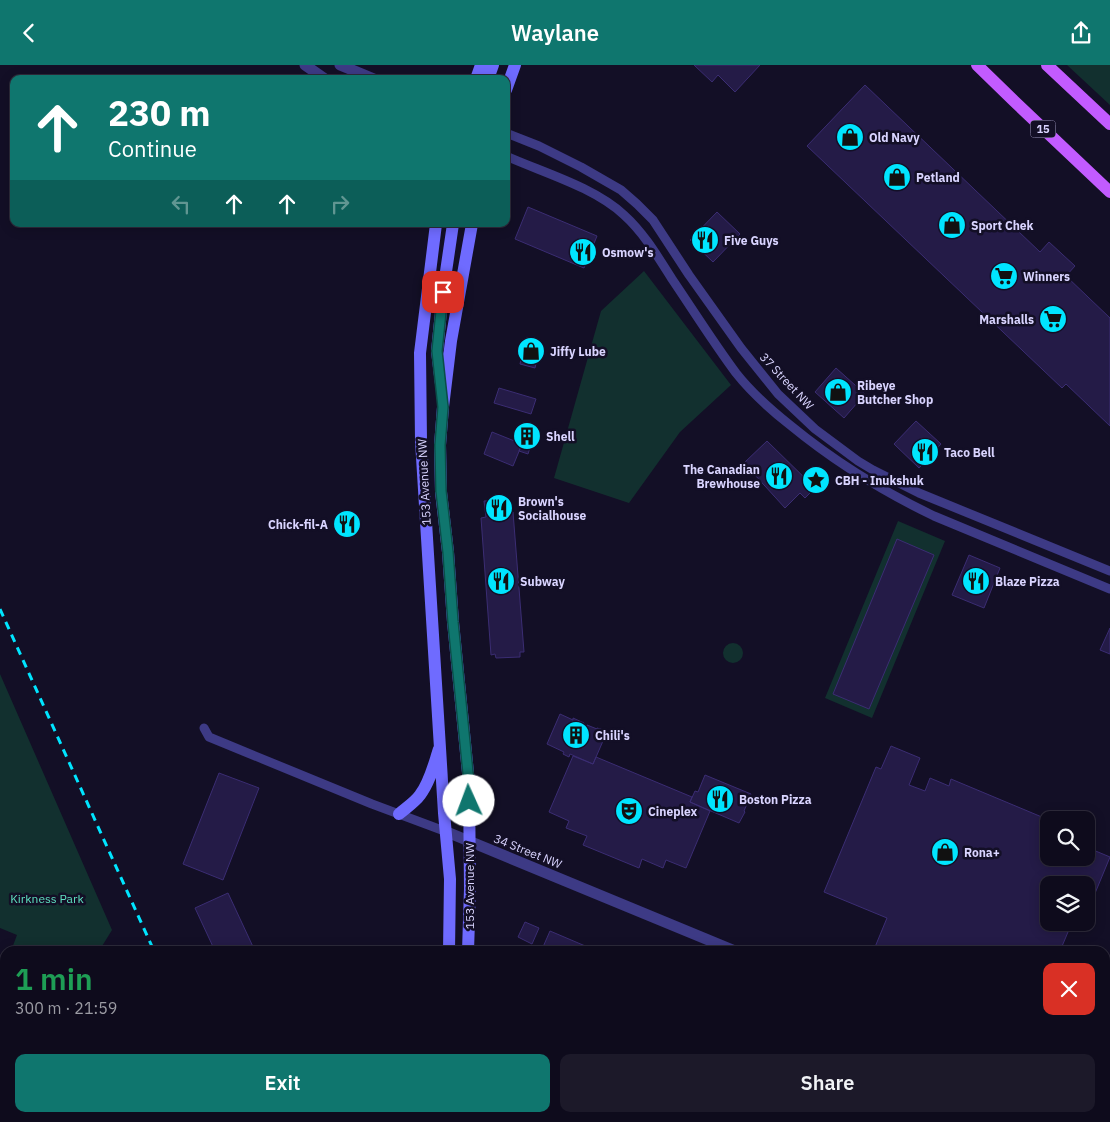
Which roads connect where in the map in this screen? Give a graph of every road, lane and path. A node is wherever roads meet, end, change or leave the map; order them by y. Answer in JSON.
{"nodes":[{"id":1,"x":305,"y":65,"type":"edge"},
{"id":2,"x":340,"y":65,"type":"edge"},
{"id":3,"x":516,"y":65,"type":"edge"},
{"id":4,"x":977,"y":65,"type":"edge"},
{"id":5,"x":1047,"y":65,"type":"edge"},
{"id":6,"x":319,"y":75,"type":"edge"},
{"id":7,"x":364,"y":75,"type":"edge"},
{"id":8,"x":510,"y":80,"type":"edge"},
{"id":9,"x":1110,"y":125,"type":"edge"},
{"id":10,"x":510,"y":135,"type":"edge"},
{"id":11,"x":510,"y":158,"type":"edge"},
{"id":12,"x":1110,"y":192,"type":"edge"},
{"id":13,"x":436,"y":227,"type":"edge"},
{"id":14,"x":453,"y":227,"type":"edge"},
{"id":15,"x":471,"y":227,"type":"edge"},
{"id":16,"x":443,"y":407,"type":"junction"},
{"id":17,"x":1110,"y":571,"type":"edge"},
{"id":18,"x":1110,"y":589,"type":"edge"},
{"id":19,"x":204,"y":728,"type":"dead end"},
{"id":20,"x":441,"y":742,"type":"junction"},
{"id":21,"x":399,"y":814,"type":"junction"},
{"id":22,"x":447,"y":832,"type":"junction"},
{"id":23,"x":469,"y":842,"type":"junction"},
{"id":24,"x":449,"y":946,"type":"edge"},
{"id":25,"x":468,"y":946,"type":"edge"},
{"id":26,"x":723,"y":946,"type":"edge"}],
"edges":[{"from":1,"to":6,"type":"street"},
{"from":2,"to":7,"type":"street"},
{"from":3,"to":8,"type":"main road"},
{"from":4,"to":12,"type":"main road","number":"15"},
{"from":5,"to":9,"type":"main road"},
{"from":10,"to":17,"type":"street","name":"37 Street NW"},
{"from":11,"to":18,"type":"street"},
{"from":13,"to":20,"type":"main road","name":"153 Avenue NW"},
{"from":14,"to":16,"type":"main road"},
{"from":15,"to":16,"type":"main road","name":"153 Avenue NW"},
{"from":16,"to":23,"type":"main road","name":"153 Avenue NW"},
{"from":19,"to":21,"type":"street","name":"34 Street NW"},
{"from":20,"to":21,"type":"main road"},
{"from":20,"to":22,"type":"main road","name":"153 Avenue NW"},
{"from":21,"to":22,"type":"street","name":"34 Street NW"},
{"from":22,"to":23,"type":"street","name":"34 Street NW"},
{"from":22,"to":24,"type":"main road","name":"153 Avenue NW"},
{"from":23,"to":25,"type":"main road","name":"153 Avenue NW"},
{"from":23,"to":26,"type":"street","name":"34 Street NW"}]}
